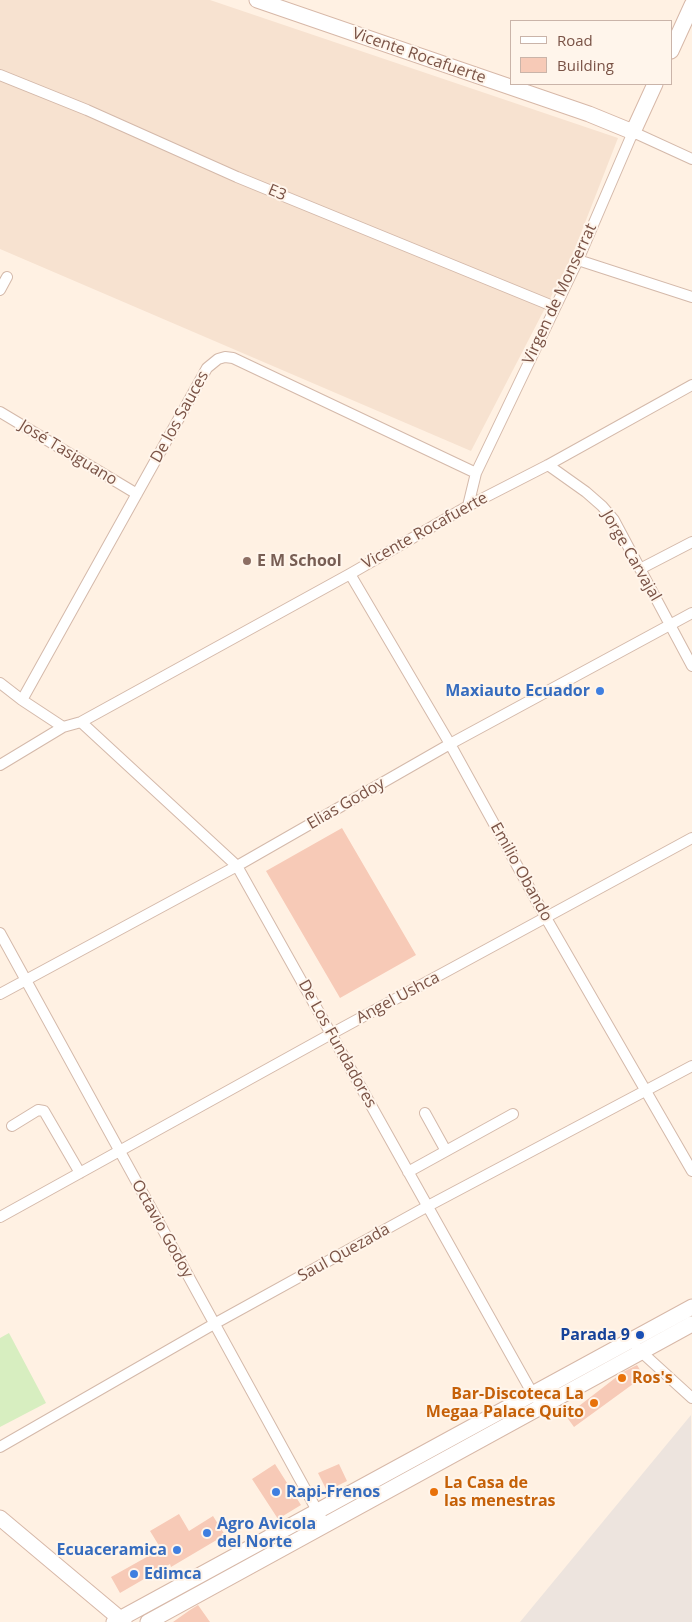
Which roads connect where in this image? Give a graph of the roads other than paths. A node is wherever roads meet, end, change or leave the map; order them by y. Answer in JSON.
{"nodes":[{"id":1,"x":257,"y":0,"type":"edge"},
{"id":2,"x":692,"y":5,"type":"edge"},
{"id":3,"x":672,"y":49,"type":"edge"},
{"id":4,"x":0,"y":75,"type":"edge"},
{"id":5,"x":656,"y":85,"type":"edge"},
{"id":6,"x":633,"y":132,"type":"junction"},
{"id":7,"x":692,"y":159,"type":"edge"},
{"id":8,"x":578,"y":260,"type":"junction"},
{"id":9,"x":7,"y":278,"type":"dead end"},
{"id":10,"x":0,"y":290,"type":"edge"},
{"id":11,"x":692,"y":297,"type":"edge"},
{"id":12,"x":555,"y":307,"type":"junction"},
{"id":13,"x":692,"y":384,"type":"edge"},
{"id":14,"x":0,"y":412,"type":"edge"},
{"id":15,"x":548,"y":465,"type":"junction"},
{"id":16,"x":476,"y":473,"type":"junction"},
{"id":17,"x":137,"y":494,"type":"junction"},
{"id":18,"x":468,"y":506,"type":"junction"},
{"id":19,"x":692,"y":542,"type":"edge"},
{"id":20,"x":640,"y":569,"type":"junction"},
{"id":21,"x":350,"y":574,"type":"junction"},
{"id":22,"x":692,"y":613,"type":"edge"},
{"id":23,"x":670,"y":625,"type":"junction"},
{"id":24,"x":692,"y":666,"type":"edge"},
{"id":25,"x":0,"y":683,"type":"edge"},
{"id":26,"x":22,"y":700,"type":"junction"},
{"id":27,"x":81,"y":722,"type":"junction"},
{"id":28,"x":63,"y":727,"type":"junction"},
{"id":29,"x":450,"y":744,"type":"junction"},
{"id":30,"x":0,"y":765,"type":"edge"},
{"id":31,"x":692,"y":838,"type":"edge"},
{"id":32,"x":237,"y":866,"type":"junction"},
{"id":33,"x":546,"y":918,"type":"junction"},
{"id":34,"x":0,"y":933,"type":"edge"},
{"id":35,"x":25,"y":981,"type":"junction"},
{"id":36,"x":0,"y":994,"type":"edge"},
{"id":37,"x":331,"y":1034,"type":"junction"},
{"id":38,"x":692,"y":1066,"type":"edge"},
{"id":39,"x":645,"y":1091,"type":"junction"},
{"id":40,"x":425,"y":1113,"type":"dead end"},
{"id":41,"x":512,"y":1114,"type":"dead end"},
{"id":42,"x":12,"y":1126,"type":"dead end"},
{"id":43,"x":446,"y":1151,"type":"junction"},
{"id":44,"x":119,"y":1152,"type":"junction"},
{"id":45,"x":692,"y":1171,"type":"edge"},
{"id":46,"x":408,"y":1172,"type":"junction"},
{"id":47,"x":80,"y":1173,"type":"junction"},
{"id":48,"x":428,"y":1206,"type":"junction"},
{"id":49,"x":0,"y":1217,"type":"edge"},
{"id":50,"x":692,"y":1307,"type":"edge"},
{"id":51,"x":214,"y":1324,"type":"junction"},
{"id":52,"x":692,"y":1324,"type":"edge"},
{"id":53,"x":636,"y":1346,"type":"junction"},
{"id":54,"x":692,"y":1398,"type":"edge"},
{"id":55,"x":537,"y":1400,"type":"junction"},
{"id":56,"x":0,"y":1447,"type":"edge"},
{"id":57,"x":318,"y":1511,"type":"junction"},
{"id":58,"x":0,"y":1518,"type":"edge"},
{"id":59,"x":325,"y":1525,"type":"junction"},
{"id":60,"x":119,"y":1621,"type":"edge"},
{"id":61,"x":148,"y":1622,"type":"edge"}],
"edges":[{"from":1,"to":6,"type":"main road","name":"Vicente Rocafuerte"},
{"from":2,"to":3,"type":"main road"},
{"from":4,"to":12,"type":"street","name":"E3"},
{"from":5,"to":6,"type":"main road","name":"Virgen de Monserrat"},
{"from":6,"to":7,"type":"street","name":"Vicente Rocafuerte"},
{"from":6,"to":8,"type":"street","name":"Virgen de Monserrat"},
{"from":8,"to":11,"type":"street"},
{"from":8,"to":12,"type":"street","name":"Virgen de Monserrat"},
{"from":9,"to":10,"type":"street"},
{"from":12,"to":16,"type":"street","name":"Virgen de Monserrat"},
{"from":13,"to":15,"type":"street","name":"Vicente Rocafuerte"},
{"from":14,"to":17,"type":"street","name":"José Tasiguano"},
{"from":15,"to":18,"type":"street","name":"Vicente Rocafuerte"},
{"from":15,"to":20,"type":"street","name":"Jorge Carvajal"},
{"from":16,"to":17,"type":"street","name":"De los Sauces"},
{"from":16,"to":18,"type":"street","name":"Virgen de Monserrat"},
{"from":17,"to":26,"type":"street","name":"De los Sauces"},
{"from":18,"to":21,"type":"street","name":"Vicente Rocafuerte"},
{"from":19,"to":20,"type":"street"},
{"from":20,"to":23,"type":"street","name":"Jorge Carvajal"},
{"from":21,"to":27,"type":"street","name":"Vicente Rocafuerte"},
{"from":21,"to":29,"type":"street","name":"Emilio Obando"},
{"from":22,"to":23,"type":"street","name":"Elias Godoy"},
{"from":23,"to":24,"type":"street","name":"Jorge Carvajal"},
{"from":23,"to":29,"type":"street","name":"Elias Godoy"},
{"from":25,"to":26,"type":"street"},
{"from":26,"to":28,"type":"street"},
{"from":27,"to":28,"type":"street","name":"Vicente Rocafuerte"},
{"from":27,"to":32,"type":"street","name":"De Los Fundadores"},
{"from":28,"to":30,"type":"street","name":"Vicente Rocafuerte"},
{"from":29,"to":32,"type":"street","name":"Elias Godoy"},
{"from":29,"to":33,"type":"street","name":"Emilio Obando"},
{"from":31,"to":33,"type":"street","name":"Angel Ushca"},
{"from":32,"to":35,"type":"street","name":"Elias Godoy"},
{"from":32,"to":37,"type":"street","name":"De Los Fundadores"},
{"from":33,"to":37,"type":"street","name":"Angel Ushca"},
{"from":33,"to":39,"type":"street","name":"Emilio Obando"},
{"from":34,"to":35,"type":"street","name":"Octavio Godoy"},
{"from":35,"to":36,"type":"street","name":"Elias Godoy"},
{"from":35,"to":44,"type":"street","name":"Octavio Godoy"},
{"from":37,"to":44,"type":"street","name":"Angel Ushca"},
{"from":37,"to":46,"type":"street","name":"De Los Fundadores"},
{"from":38,"to":39,"type":"street","name":"Saul Quezada"},
{"from":39,"to":45,"type":"street","name":"Emilio Obando"},
{"from":39,"to":48,"type":"street","name":"Saul Quezada"},
{"from":40,"to":43,"type":"street"},
{"from":41,"to":43,"type":"street"},
{"from":42,"to":47,"type":"street"},
{"from":43,"to":46,"type":"street"},
{"from":44,"to":47,"type":"street","name":"Angel Ushca"},
{"from":44,"to":51,"type":"street","name":"Octavio Godoy"},
{"from":46,"to":48,"type":"street","name":"De Los Fundadores"},
{"from":47,"to":49,"type":"street","name":"Angel Ushca"},
{"from":48,"to":51,"type":"street","name":"Saul Quezada"},
{"from":48,"to":55,"type":"street","name":"De Los Fundadores"},
{"from":50,"to":53,"type":"main road"},
{"from":51,"to":56,"type":"street","name":"Saul Quezada"},
{"from":51,"to":57,"type":"street","name":"Octavio Godoy"},
{"from":52,"to":53,"type":"main road"},
{"from":53,"to":54,"type":"street"},
{"from":53,"to":55,"type":"main road"},
{"from":55,"to":57,"type":"main road"},
{"from":55,"to":59,"type":"main road"},
{"from":57,"to":59,"type":"street","name":"Octavio Godoy"},
{"from":57,"to":60,"type":"main road"},
{"from":58,"to":60,"type":"main road"},
{"from":59,"to":61,"type":"main road"}]}
